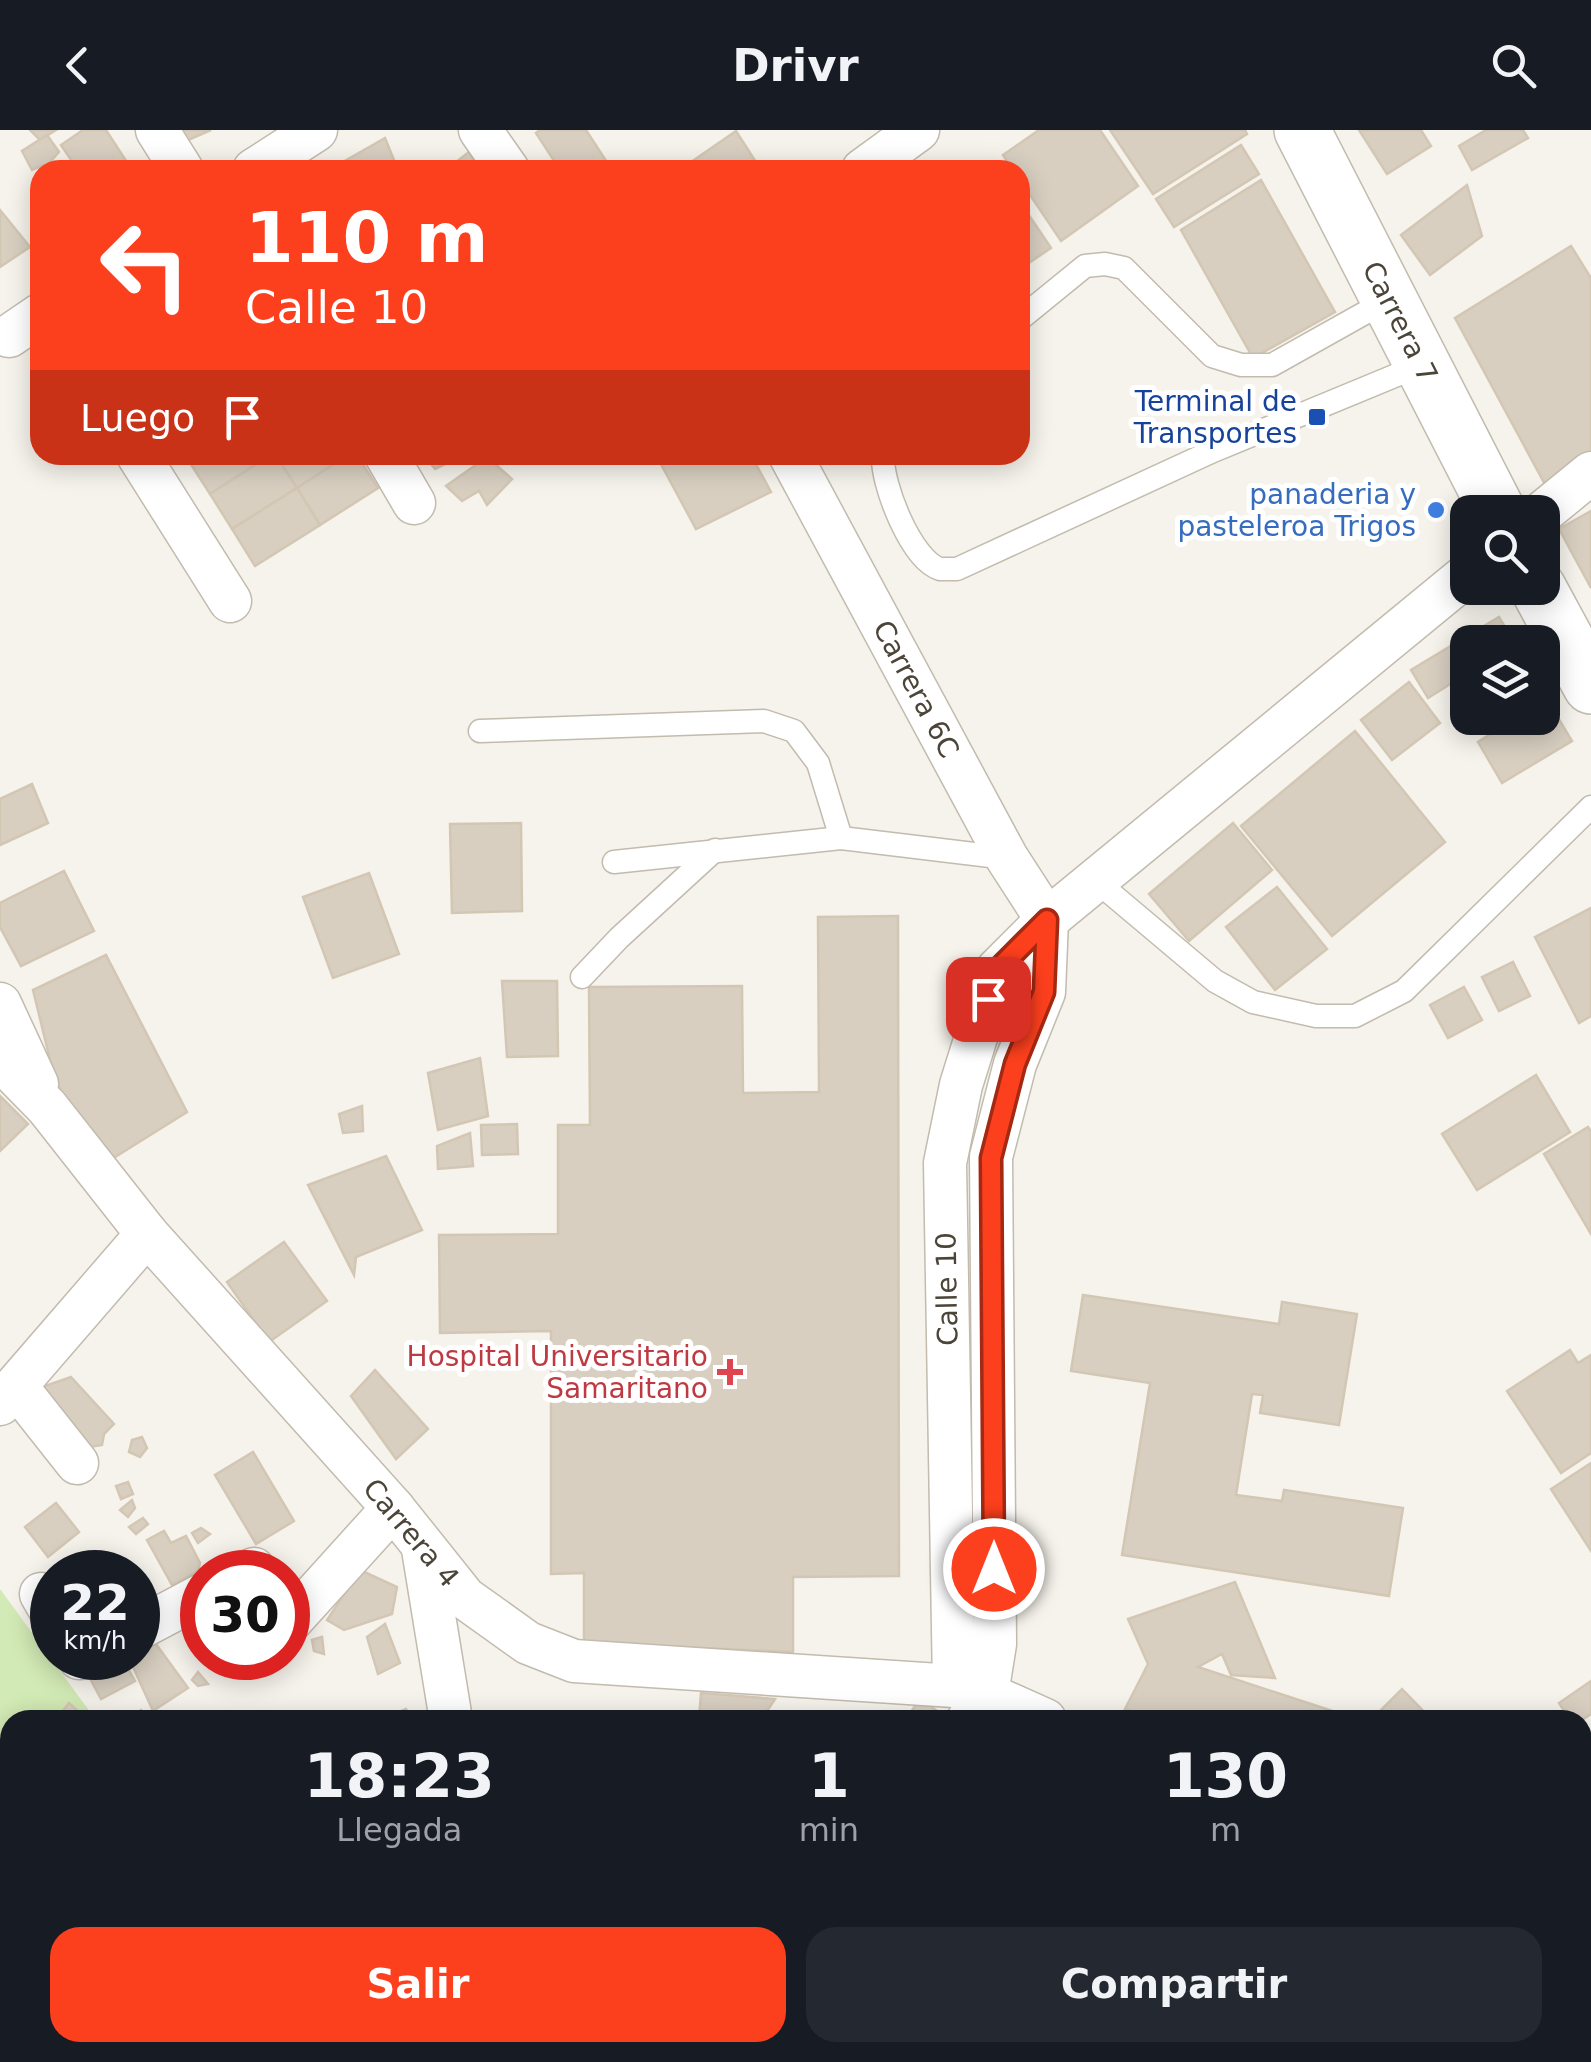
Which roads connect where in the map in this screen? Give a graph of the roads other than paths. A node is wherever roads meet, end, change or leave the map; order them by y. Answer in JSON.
{"nodes":[{"id":1,"x":156,"y":130,"type":"edge"},
{"id":2,"x":316,"y":130,"type":"edge"},
{"id":3,"x":480,"y":130,"type":"edge"},
{"id":4,"x":918,"y":130,"type":"edge"},
{"id":5,"x":1302,"y":130,"type":"edge"},
{"id":6,"x":176,"y":160,"type":"edge"},
{"id":7,"x":270,"y":160,"type":"edge"},
{"id":8,"x":501,"y":160,"type":"edge"},
{"id":9,"x":877,"y":160,"type":"edge"},
{"id":10,"x":1388,"y":300,"type":"junction"},
{"id":11,"x":1030,"y":310,"type":"edge"},
{"id":12,"x":1422,"y":365,"type":"junction"},
{"id":13,"x":144,"y":465,"type":"edge"},
{"id":14,"x":392,"y":465,"type":"edge"},
{"id":15,"x":795,"y":465,"type":"edge"},
{"id":16,"x":882,"y":465,"type":"edge"},
{"id":17,"x":1591,"y":473,"type":"edge"},
{"id":18,"x":1489,"y":495,"type":"edge"},
{"id":19,"x":1560,"y":498,"type":"edge"},
{"id":20,"x":414,"y":502,"type":"dead end"},
{"id":21,"x":1450,"y":589,"type":"edge"},
{"id":22,"x":230,"y":601,"type":"dead end"},
{"id":23,"x":1547,"y":605,"type":"edge"},
{"id":24,"x":1591,"y":686,"type":"edge"},
{"id":25,"x":480,"y":731,"type":"dead end"},
{"id":26,"x":1591,"y":807,"type":"edge"},
{"id":27,"x":841,"y":838,"type":"junction"},
{"id":28,"x":716,"y":850,"type":"junction"},
{"id":29,"x":1007,"y":858,"type":"junction"},
{"id":30,"x":614,"y":862,"type":"dead end"},
{"id":31,"x":1095,"y":880,"type":"junction"},
{"id":32,"x":1047,"y":920,"type":"junction"},
{"id":33,"x":582,"y":977,"type":"dead end"},
{"id":34,"x":0,"y":1004,"type":"edge"},
{"id":35,"x":0,"y":1060,"type":"edge"},
{"id":36,"x":48,"y":1107,"type":"junction"},
{"id":37,"x":146,"y":1234,"type":"junction"},
{"id":38,"x":8,"y":1395,"type":"edge"},
{"id":39,"x":77,"y":1463,"type":"dead end"},
{"id":40,"x":392,"y":1508,"type":"junction"},
{"id":41,"x":422,"y":1544,"type":"junction"},
{"id":42,"x":310,"y":1599,"type":"edge"},
{"id":43,"x":970,"y":1700,"type":"edge"},
{"id":44,"x":448,"y":1710,"type":"edge"},
{"id":45,"x":1008,"y":1710,"type":"edge"}],
"edges":[{"from":1,"to":6,"type":"street"},
{"from":2,"to":7,"type":"street"},
{"from":3,"to":8,"type":"street"},
{"from":4,"to":9,"type":"street"},
{"from":5,"to":10,"type":"street","name":"Carrera 7"},
{"from":10,"to":11,"type":"lane"},
{"from":10,"to":12,"type":"street","name":"Carrera 7"},
{"from":12,"to":16,"type":"lane"},
{"from":12,"to":18,"type":"street","name":"Carrera 7"},
{"from":13,"to":22,"type":"street"},
{"from":14,"to":20,"type":"street"},
{"from":15,"to":29,"type":"street","name":"Carrera 6C"},
{"from":17,"to":19,"type":"street"},
{"from":21,"to":31,"type":"street","name":"Calle 10"},
{"from":23,"to":24,"type":"street"},
{"from":25,"to":27,"type":"lane"},
{"from":26,"to":31,"type":"lane"},
{"from":27,"to":28,"type":"lane"},
{"from":27,"to":29,"type":"lane"},
{"from":28,"to":30,"type":"lane"},
{"from":28,"to":33,"type":"lane"},
{"from":29,"to":32,"type":"street","name":"Carrera 6C"},
{"from":31,"to":32,"type":"street","name":"Calle 10"},
{"from":32,"to":43,"type":"street","name":"Calle 10"},
{"from":34,"to":36,"type":"street"},
{"from":35,"to":36,"type":"street","name":"Carrera 4"},
{"from":36,"to":37,"type":"street","name":"Carrera 4"},
{"from":37,"to":38,"type":"street"},
{"from":37,"to":40,"type":"street","name":"Carrera 4"},
{"from":38,"to":39,"type":"street"},
{"from":40,"to":41,"type":"street","name":"Carrera 4"},
{"from":40,"to":42,"type":"street"},
{"from":41,"to":43,"type":"street","name":"Carrera 4"},
{"from":41,"to":44,"type":"street"},
{"from":43,"to":45,"type":"street"}]}
